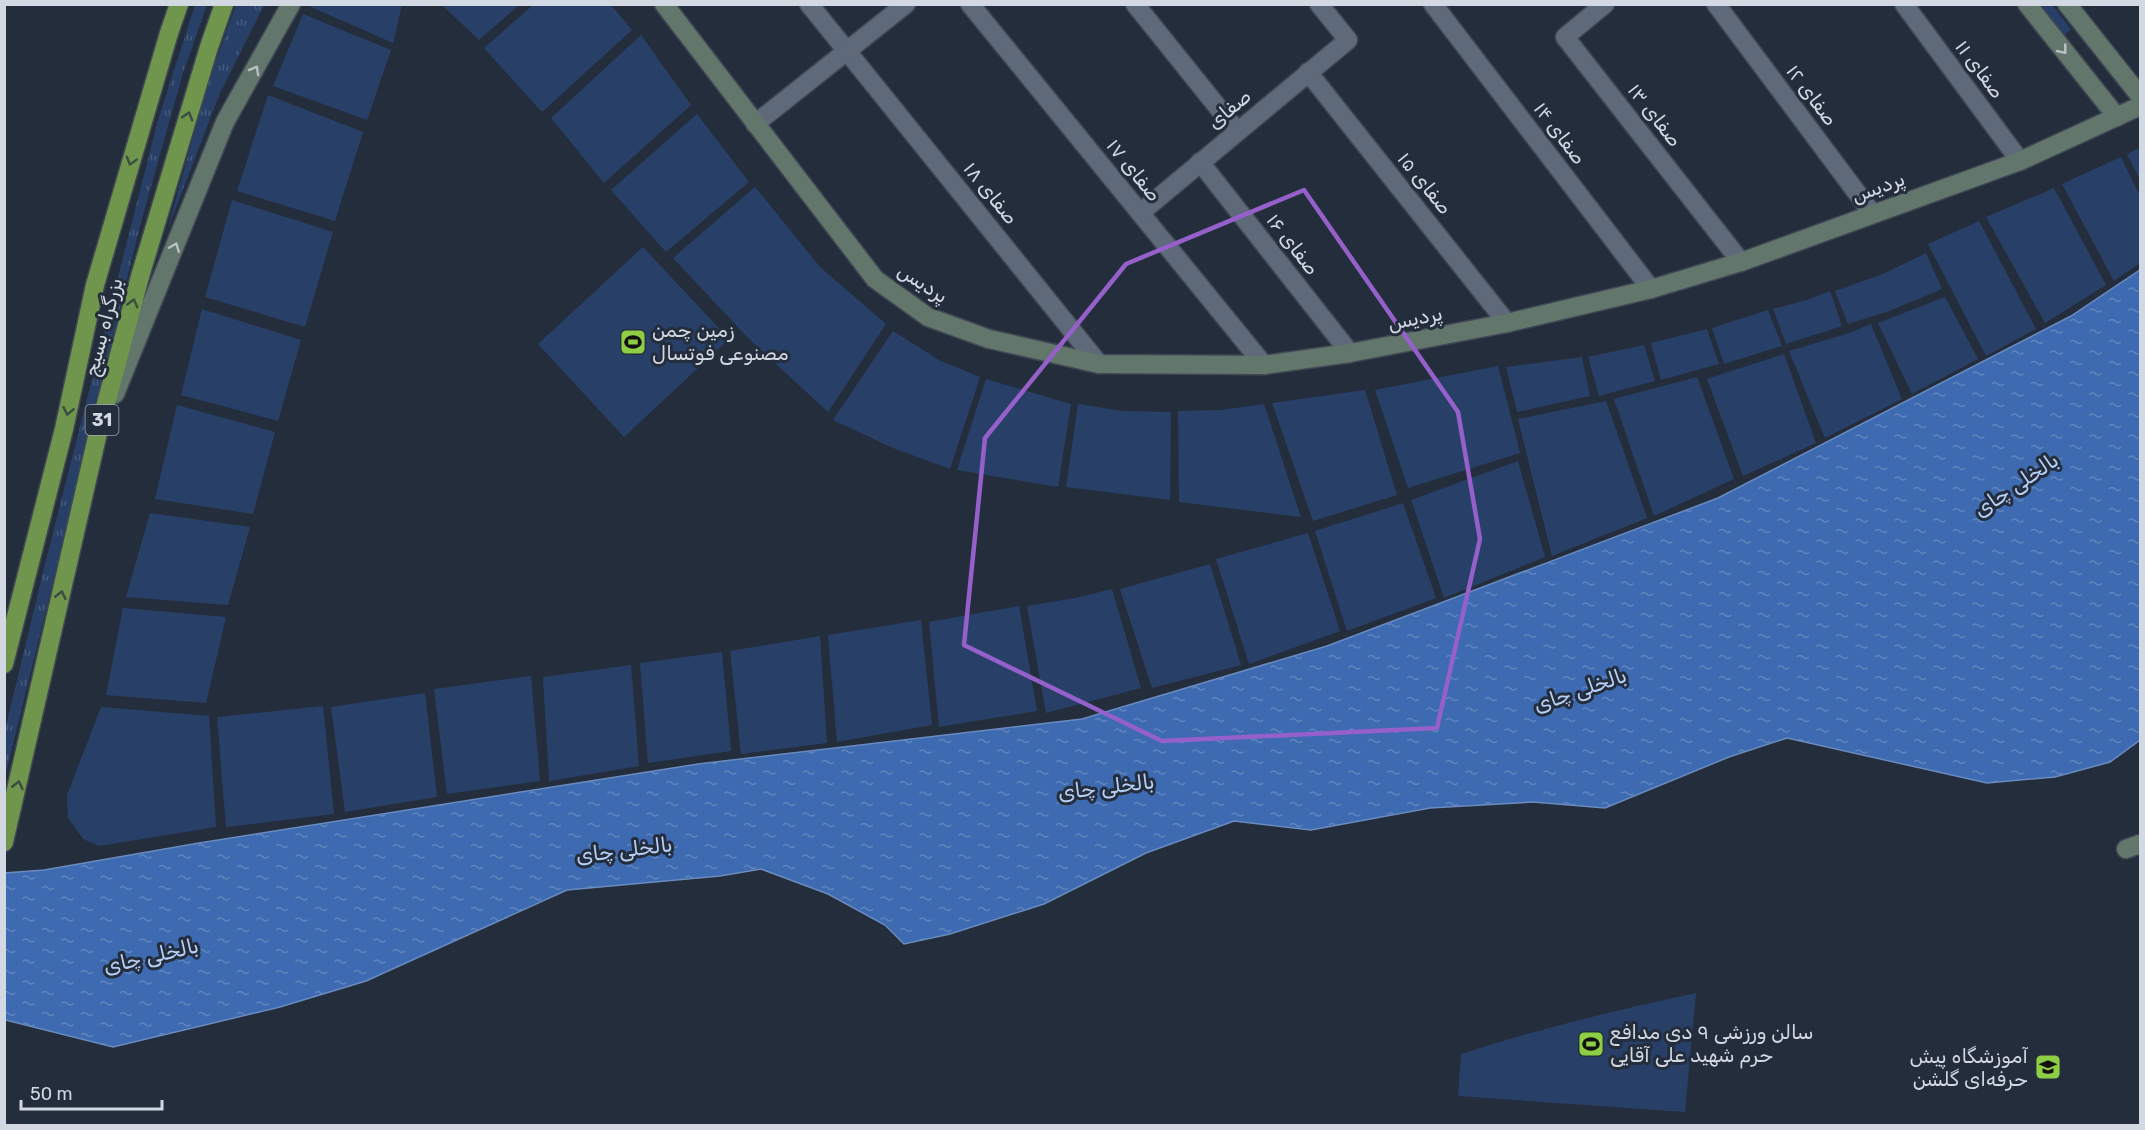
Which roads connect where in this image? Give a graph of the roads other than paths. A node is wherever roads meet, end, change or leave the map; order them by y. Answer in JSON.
{"nodes":[{"id":1,"x":179,"y":4,"type":"edge"},
{"id":2,"x":224,"y":4,"type":"edge"},
{"id":3,"x":291,"y":4,"type":"edge"},
{"id":4,"x":664,"y":4,"type":"edge"},
{"id":5,"x":809,"y":4,"type":"edge"},
{"id":6,"x":906,"y":4,"type":"edge"},
{"id":7,"x":970,"y":4,"type":"edge"},
{"id":8,"x":1135,"y":4,"type":"edge"},
{"id":9,"x":1433,"y":4,"type":"edge"},
{"id":10,"x":1716,"y":4,"type":"edge"},
{"id":11,"x":1904,"y":4,"type":"edge"},
{"id":12,"x":2027,"y":4,"type":"edge"},
{"id":13,"x":2067,"y":4,"type":"edge"},
{"id":14,"x":1604,"y":5,"type":"edge"},
{"id":15,"x":1329,"y":8,"type":"edge"},
{"id":16,"x":848,"y":51,"type":"junction"},
{"id":17,"x":1308,"y":72,"type":"junction"},
{"id":18,"x":2140,"y":96,"type":"edge"},
{"id":19,"x":2140,"y":106,"type":"edge"},
{"id":20,"x":2117,"y":117,"type":"junction"},
{"id":21,"x":755,"y":124,"type":"junction"},
{"id":22,"x":1237,"y":131,"type":"junction"},
{"id":23,"x":2020,"y":160,"type":"junction"},
{"id":24,"x":1200,"y":162,"type":"junction"},
{"id":25,"x":1140,"y":213,"type":"junction"},
{"id":26,"x":1872,"y":213,"type":"junction"},
{"id":27,"x":1741,"y":262,"type":"junction"},
{"id":28,"x":1651,"y":288,"type":"junction"},
{"id":29,"x":1507,"y":323,"type":"junction"},
{"id":30,"x":1350,"y":354,"type":"junction"},
{"id":31,"x":1099,"y":364,"type":"junction"},
{"id":32,"x":1264,"y":365,"type":"junction"},
{"id":33,"x":97,"y":437,"type":"junction"},
{"id":34,"x":4,"y":664,"type":"edge"},
{"id":35,"x":4,"y":842,"type":"edge"}],
"edges":[{"from":1,"to":34,"type":"highway","name":"بزرگراه بسیج","number":"31","one_way":true},
{"from":33,"to":2,"type":"highway","name":"بزرگراه بسیج","number":"31","one_way":true},
{"from":33,"to":3,"type":"street","one_way":true},
{"from":4,"to":21,"type":"street","name":"پردیس"},
{"from":5,"to":16,"type":"street","name":"صفای ۱۸"},
{"from":6,"to":16,"type":"street"},
{"from":7,"to":25,"type":"street","name":"صفای ۱۷"},
{"from":8,"to":22,"type":"street"},
{"from":9,"to":28,"type":"street","name":"صفای ۱۴"},
{"from":10,"to":26,"type":"street","name":"صفای ۱۲"},
{"from":11,"to":23,"type":"street","name":"صفای ۱۱"},
{"from":12,"to":20,"type":"street","one_way":true},
{"from":13,"to":18,"type":"street"},
{"from":14,"to":27,"type":"street","name":"صفای ۱۳"},
{"from":15,"to":17,"type":"street","name":"صفای"},
{"from":16,"to":21,"type":"street"},
{"from":16,"to":31,"type":"street","name":"صفای ۱۸"},
{"from":17,"to":22,"type":"street","name":"صفای"},
{"from":17,"to":29,"type":"street","name":"صفای ۱۵"},
{"from":19,"to":20,"type":"street","name":"پردیس"},
{"from":20,"to":23,"type":"street","name":"پردیس"},
{"from":21,"to":31,"type":"street","name":"پردیس"},
{"from":22,"to":24,"type":"street","name":"صفای"},
{"from":23,"to":26,"type":"street","name":"پردیس"},
{"from":24,"to":25,"type":"street","name":"صفای"},
{"from":24,"to":30,"type":"street","name":"صفای ۱۶"},
{"from":25,"to":32,"type":"street","name":"صفای ۱۷"},
{"from":26,"to":27,"type":"street","name":"پردیس"},
{"from":27,"to":28,"type":"street","name":"پردیس"},
{"from":28,"to":29,"type":"street","name":"پردیس"},
{"from":29,"to":30,"type":"street","name":"پردیس"},
{"from":30,"to":32,"type":"street","name":"پردیس"},
{"from":31,"to":32,"type":"street","name":"پردیس"},
{"from":35,"to":33,"type":"highway","name":"بزرگراه بسیج","number":"31","one_way":true}]}
